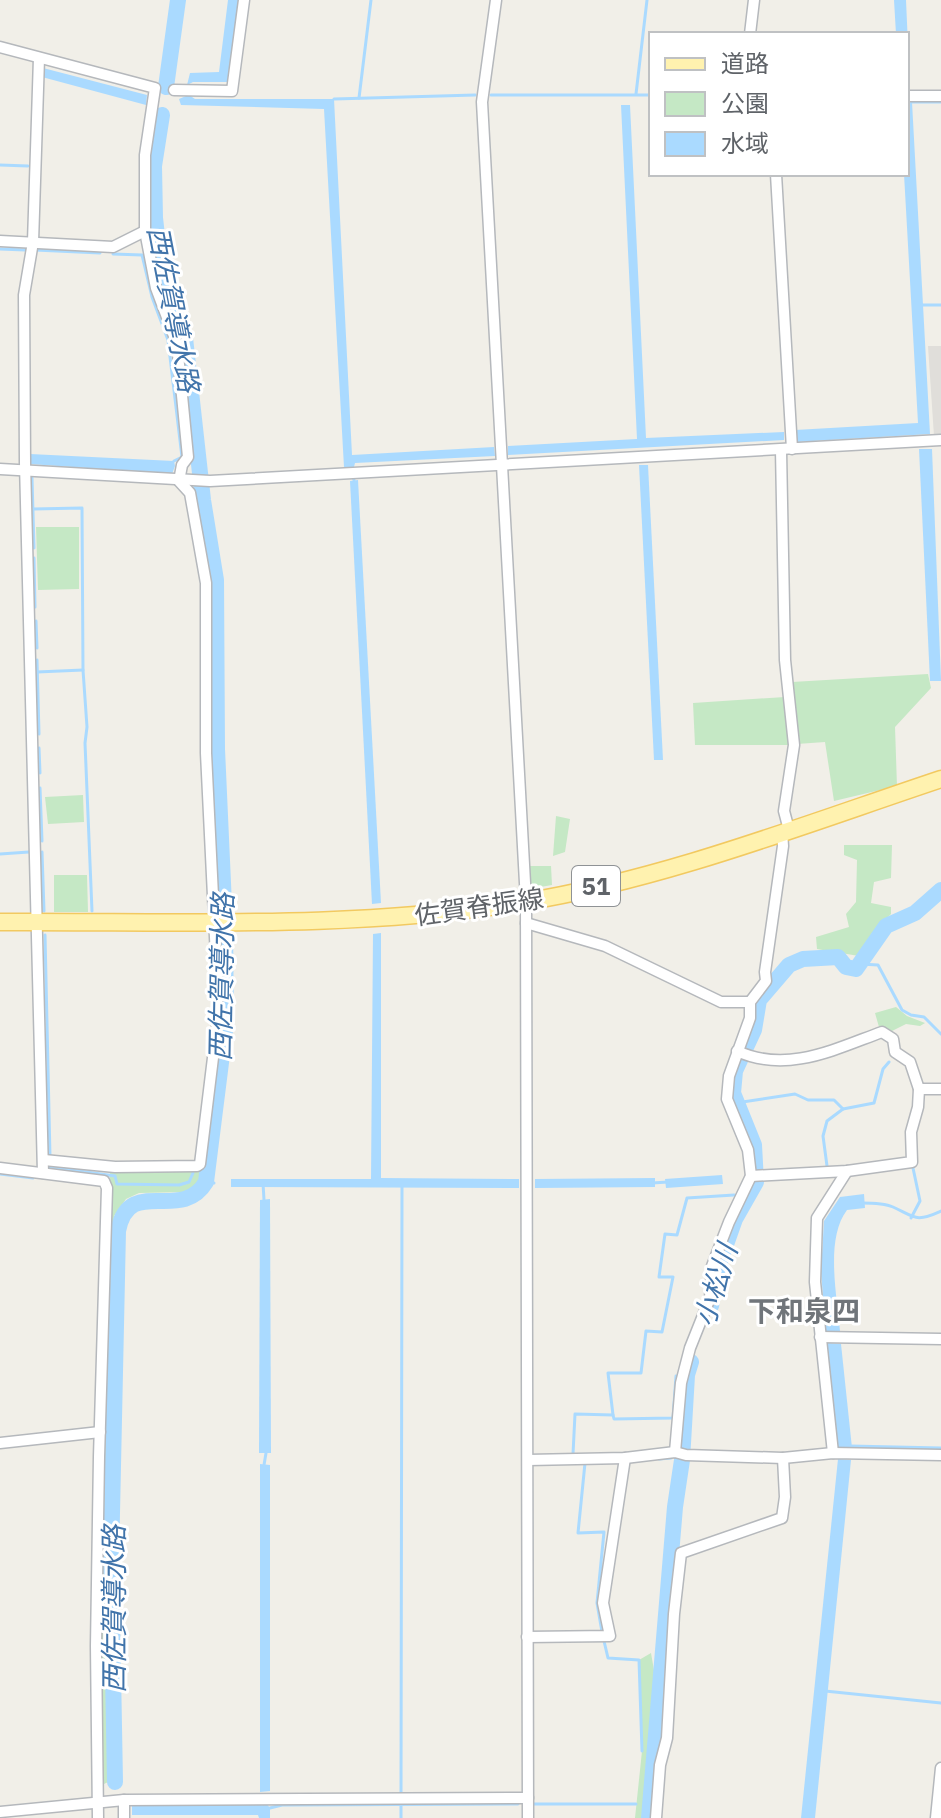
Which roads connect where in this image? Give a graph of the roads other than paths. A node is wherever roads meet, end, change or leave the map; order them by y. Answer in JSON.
{"nodes":[{"id":1,"x":244,"y":0,"type":"edge"},
{"id":2,"x":496,"y":0,"type":"edge"},
{"id":3,"x":754,"y":0,"type":"edge"},
{"id":4,"x":750,"y":32,"type":"edge"},
{"id":5,"x":0,"y":47,"type":"edge"},
{"id":6,"x":39,"y":66,"type":"junction"},
{"id":7,"x":174,"y":90,"type":"dead end"},
{"id":8,"x":909,"y":96,"type":"edge"},
{"id":9,"x":941,"y":96,"type":"edge"},
{"id":10,"x":776,"y":176,"type":"edge"},
{"id":11,"x":145,"y":231,"type":"junction"},
{"id":12,"x":0,"y":241,"type":"edge"},
{"id":13,"x":33,"y":242,"type":"junction"},
{"id":14,"x":941,"y":440,"type":"edge"},
{"id":15,"x":789,"y":442,"type":"junction"},
{"id":16,"x":501,"y":456,"type":"junction"},
{"id":17,"x":25,"y":463,"type":"junction"},
{"id":18,"x":0,"y":469,"type":"edge"},
{"id":19,"x":179,"y":481,"type":"junction"},
{"id":20,"x":941,"y":779,"type":"edge"},
{"id":21,"x":786,"y":831,"type":"junction"},
{"id":22,"x":526,"y":901,"type":"junction"},
{"id":23,"x":213,"y":921,"type":"junction"},
{"id":24,"x":0,"y":922,"type":"edge"},
{"id":25,"x":38,"y":922,"type":"junction"},
{"id":26,"x":526,"y":923,"type":"junction"},
{"id":27,"x":750,"y":1002,"type":"junction"},
{"id":28,"x":737,"y":1051,"type":"junction"},
{"id":29,"x":919,"y":1089,"type":"junction"},
{"id":30,"x":941,"y":1089,"type":"edge"},
{"id":31,"x":49,"y":1161,"type":"junction"},
{"id":32,"x":0,"y":1168,"type":"edge"},
{"id":33,"x":847,"y":1171,"type":"junction"},
{"id":34,"x":43,"y":1173,"type":"junction"},
{"id":35,"x":751,"y":1176,"type":"junction"},
{"id":36,"x":829,"y":1337,"type":"junction"},
{"id":37,"x":941,"y":1339,"type":"edge"},
{"id":38,"x":100,"y":1432,"type":"junction"},
{"id":39,"x":0,"y":1443,"type":"edge"},
{"id":40,"x":841,"y":1453,"type":"junction"},
{"id":41,"x":680,"y":1454,"type":"junction"},
{"id":42,"x":941,"y":1455,"type":"edge"},
{"id":43,"x":625,"y":1458,"type":"junction"},
{"id":44,"x":783,"y":1458,"type":"junction"},
{"id":45,"x":528,"y":1460,"type":"junction"},
{"id":46,"x":527,"y":1637,"type":"junction"},
{"id":47,"x":941,"y":1768,"type":"edge"},
{"id":48,"x":940,"y":1794,"type":"edge"},
{"id":49,"x":528,"y":1798,"type":"junction"},
{"id":50,"x":124,"y":1800,"type":"junction"},
{"id":51,"x":98,"y":1803,"type":"junction"},
{"id":52,"x":0,"y":1812,"type":"edge"},
{"id":53,"x":98,"y":1818,"type":"edge"},
{"id":54,"x":124,"y":1818,"type":"edge"},
{"id":55,"x":528,"y":1818,"type":"edge"},
{"id":56,"x":656,"y":1818,"type":"edge"},
{"id":57,"x":936,"y":1818,"type":"edge"}],
"edges":[{"from":1,"to":7,"type":"street"},
{"from":2,"to":16,"type":"street"},
{"from":3,"to":4,"type":"street"},
{"from":5,"to":6,"type":"street"},
{"from":6,"to":11,"type":"street"},
{"from":6,"to":13,"type":"street"},
{"from":8,"to":9,"type":"street"},
{"from":10,"to":15,"type":"street"},
{"from":11,"to":13,"type":"street"},
{"from":11,"to":19,"type":"street"},
{"from":12,"to":13,"type":"street"},
{"from":13,"to":17,"type":"street"},
{"from":14,"to":15,"type":"street"},
{"from":15,"to":16,"type":"street"},
{"from":15,"to":21,"type":"street"},
{"from":16,"to":19,"type":"street"},
{"from":16,"to":22,"type":"street"},
{"from":17,"to":18,"type":"street"},
{"from":17,"to":19,"type":"street"},
{"from":17,"to":25,"type":"street"},
{"from":19,"to":23,"type":"street"},
{"from":20,"to":21,"type":"main road","name":"佐賀脊振線","number":"51"},
{"from":21,"to":22,"type":"main road","name":"佐賀脊振線","number":"51"},
{"from":21,"to":27,"type":"street"},
{"from":22,"to":23,"type":"main road","name":"佐賀脊振線","number":"51"},
{"from":22,"to":26,"type":"street"},
{"from":23,"to":25,"type":"main road","name":"佐賀脊振線","number":"51"},
{"from":23,"to":31,"type":"street"},
{"from":24,"to":25,"type":"main road","name":"佐賀脊振線","number":"51"},
{"from":25,"to":31,"type":"street"},
{"from":26,"to":27,"type":"street"},
{"from":26,"to":45,"type":"street"},
{"from":27,"to":28,"type":"street"},
{"from":28,"to":29,"type":"street"},
{"from":28,"to":35,"type":"street"},
{"from":29,"to":30,"type":"street"},
{"from":29,"to":33,"type":"street"},
{"from":31,"to":34,"type":"street"},
{"from":32,"to":34,"type":"street"},
{"from":33,"to":35,"type":"street"},
{"from":33,"to":36,"type":"street"},
{"from":34,"to":38,"type":"street"},
{"from":35,"to":41,"type":"street"},
{"from":36,"to":37,"type":"street"},
{"from":36,"to":40,"type":"street"},
{"from":38,"to":39,"type":"street"},
{"from":38,"to":51,"type":"street"},
{"from":40,"to":42,"type":"street"},
{"from":40,"to":44,"type":"street"},
{"from":41,"to":43,"type":"street"},
{"from":41,"to":44,"type":"street"},
{"from":43,"to":45,"type":"street"},
{"from":43,"to":46,"type":"street"},
{"from":44,"to":56,"type":"street"},
{"from":45,"to":46,"type":"street"},
{"from":46,"to":49,"type":"street"},
{"from":47,"to":48,"type":"street"},
{"from":48,"to":57,"type":"street"},
{"from":49,"to":50,"type":"street"},
{"from":49,"to":55,"type":"street"},
{"from":50,"to":51,"type":"street"},
{"from":50,"to":54,"type":"street"},
{"from":51,"to":52,"type":"street"},
{"from":51,"to":53,"type":"street"}]}
